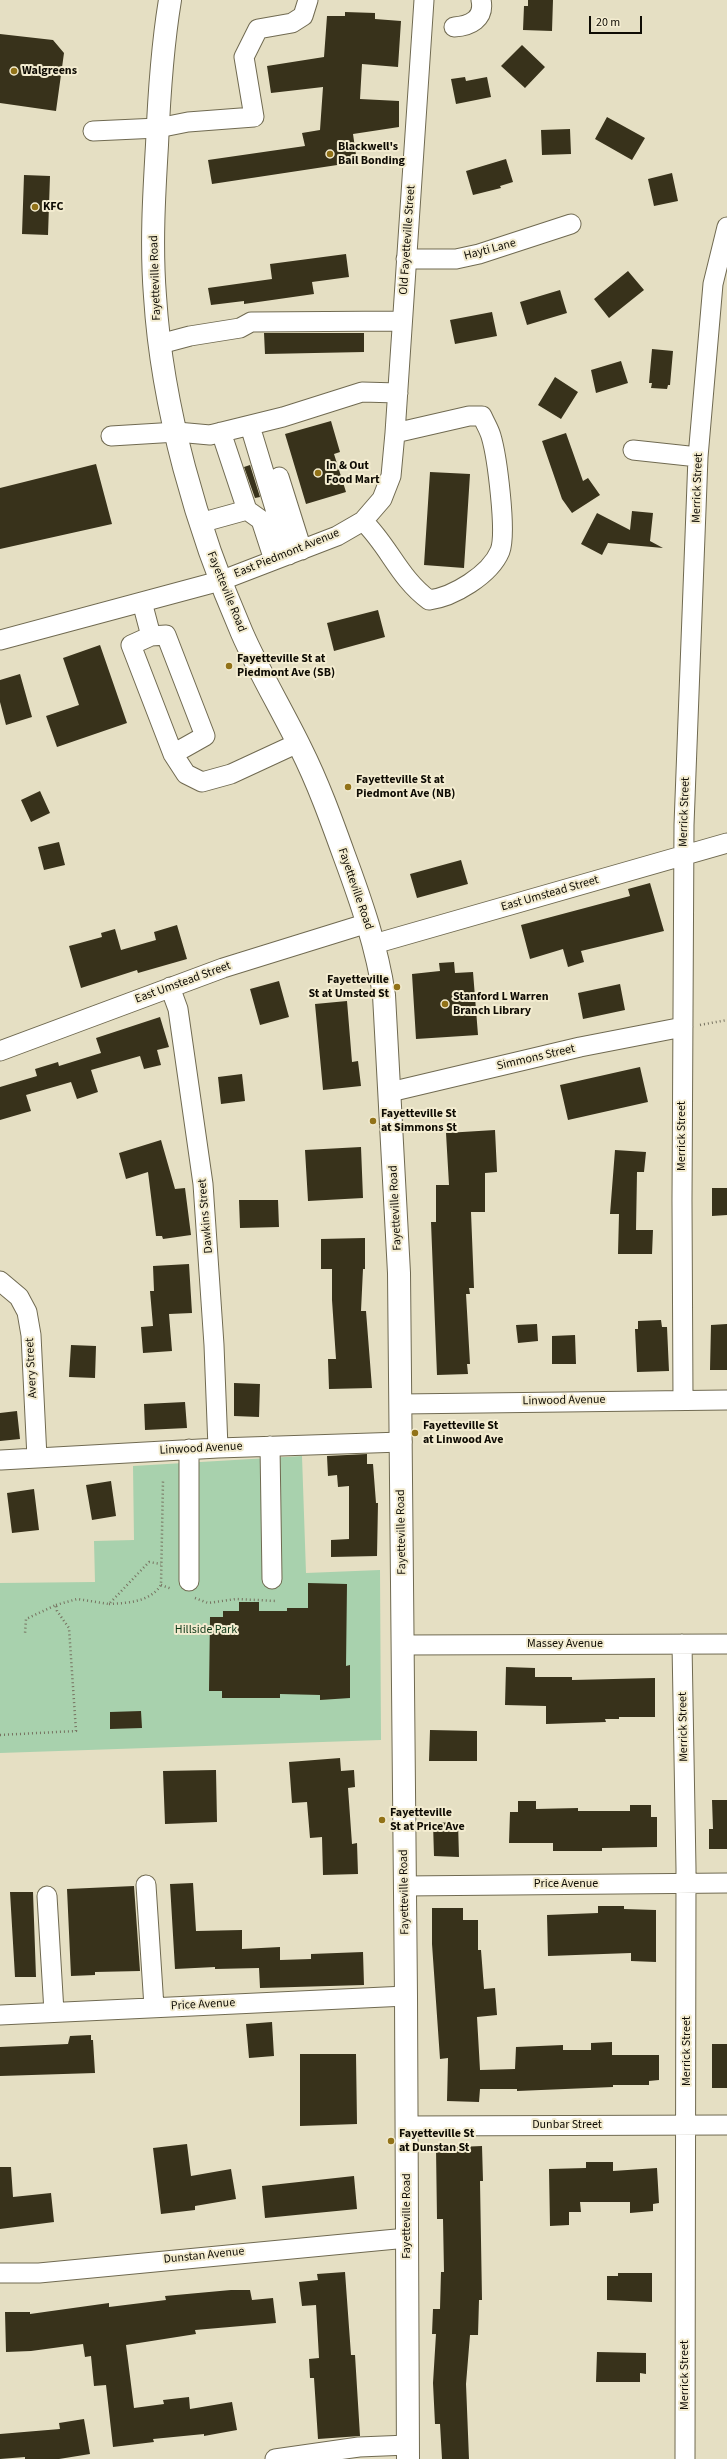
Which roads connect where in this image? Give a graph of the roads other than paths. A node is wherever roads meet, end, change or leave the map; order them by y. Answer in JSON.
{"nodes":[{"id":1,"x":170,"y":0,"type":"edge"},
{"id":2,"x":308,"y":0,"type":"edge"},
{"id":3,"x":424,"y":0,"type":"edge"},
{"id":4,"x":480,"y":0,"type":"edge"},
{"id":5,"x":454,"y":27,"type":"dead end"},
{"id":6,"x":158,"y":128,"type":"junction"},
{"id":7,"x":93,"y":131,"type":"dead end"},
{"id":8,"x":571,"y":224,"type":"dead end"},
{"id":9,"x":727,"y":227,"type":"edge"},
{"id":10,"x":406,"y":260,"type":"junction"},
{"id":11,"x":402,"y":321,"type":"junction"},
{"id":12,"x":160,"y":344,"type":"junction"},
{"id":13,"x":398,"y":393,"type":"junction"},
{"id":14,"x":256,"y":424,"type":"junction"},
{"id":15,"x":177,"y":432,"type":"junction"},
{"id":16,"x":221,"y":432,"type":"junction"},
{"id":17,"x":395,"y":433,"type":"junction"},
{"id":18,"x":111,"y":436,"type":"dead end"},
{"id":19,"x":633,"y":450,"type":"dead end"},
{"id":20,"x":698,"y":457,"type":"junction"},
{"id":21,"x":262,"y":515,"type":"junction"},
{"id":22,"x":363,"y":521,"type":"junction"},
{"id":23,"x":200,"y":523,"type":"junction"},
{"id":24,"x":288,"y":555,"type":"junction"},
{"id":25,"x":220,"y":580,"type":"junction"},
{"id":26,"x":142,"y":602,"type":"junction"},
{"id":27,"x":151,"y":636,"type":"junction"},
{"id":28,"x":0,"y":640,"type":"edge"},
{"id":29,"x":298,"y":742,"type":"junction"},
{"id":30,"x":173,"y":754,"type":"junction"},
{"id":31,"x":727,"y":843,"type":"edge"},
{"id":32,"x":684,"y":855,"type":"junction"},
{"id":33,"x":368,"y":923,"type":"junction"},
{"id":34,"x":374,"y":944,"type":"junction"},
{"id":35,"x":170,"y":987,"type":"junction"},
{"id":36,"x":691,"y":1026,"type":"junction"},
{"id":37,"x":0,"y":1050,"type":"edge"},
{"id":38,"x":390,"y":1092,"type":"junction"},
{"id":39,"x":3,"y":1283,"type":"edge"},
{"id":40,"x":683,"y":1400,"type":"junction"},
{"id":41,"x":727,"y":1400,"type":"edge"},
{"id":42,"x":401,"y":1404,"type":"junction"},
{"id":43,"x":402,"y":1442,"type":"junction"},
{"id":44,"x":270,"y":1446,"type":"junction"},
{"id":45,"x":218,"y":1448,"type":"junction"},
{"id":46,"x":189,"y":1449,"type":"junction"},
{"id":47,"x":37,"y":1458,"type":"junction"},
{"id":48,"x":1,"y":1460,"type":"dead end"},
{"id":49,"x":272,"y":1579,"type":"dead end"},
{"id":50,"x":185,"y":1589,"type":"road end"},
{"id":51,"x":682,"y":1644,"type":"junction"},
{"id":52,"x":727,"y":1644,"type":"edge"},
{"id":53,"x":403,"y":1645,"type":"junction"},
{"id":54,"x":727,"y":1883,"type":"edge"},
{"id":55,"x":686,"y":1884,"type":"junction"},
{"id":56,"x":146,"y":1885,"type":"dead end"},
{"id":57,"x":404,"y":1886,"type":"junction"},
{"id":58,"x":47,"y":1896,"type":"dead end"},
{"id":59,"x":406,"y":1996,"type":"junction"},
{"id":60,"x":154,"y":2008,"type":"junction"},
{"id":61,"x":54,"y":2012,"type":"junction"},
{"id":62,"x":0,"y":2015,"type":"edge"},
{"id":63,"x":687,"y":2125,"type":"junction"},
{"id":64,"x":727,"y":2125,"type":"edge"},
{"id":65,"x":407,"y":2126,"type":"junction"},
{"id":66,"x":407,"y":2238,"type":"junction"},
{"id":67,"x":0,"y":2273,"type":"edge"},
{"id":68,"x":408,"y":2452,"type":"edge"},
{"id":69,"x":275,"y":2459,"type":"edge"},
{"id":70,"x":685,"y":2459,"type":"edge"}],
"edges":[{"from":1,"to":6,"type":"main road","name":"Fayetteville Road"},
{"from":2,"to":6,"type":"street"},
{"from":3,"to":10,"type":"street","name":"Old Fayetteville Street"},
{"from":4,"to":5,"type":"street"},
{"from":6,"to":7,"type":"street"},
{"from":6,"to":12,"type":"main road","name":"Fayetteville Road"},
{"from":8,"to":10,"type":"street","name":"Hayti Lane"},
{"from":9,"to":20,"type":"street","name":"Merrick Street"},
{"from":10,"to":11,"type":"street","name":"Old Fayetteville Street"},
{"from":11,"to":12,"type":"street"},
{"from":11,"to":13,"type":"street","name":"Old Fayetteville Street"},
{"from":12,"to":15,"type":"main road","name":"Fayetteville Road"},
{"from":13,"to":14,"type":"street"},
{"from":13,"to":17,"type":"street","name":"Old Fayetteville Street"},
{"from":14,"to":16,"type":"street"},
{"from":14,"to":21,"type":"street"},
{"from":14,"to":24,"type":"street"},
{"from":15,"to":16,"type":"street"},
{"from":15,"to":18,"type":"street"},
{"from":15,"to":23,"type":"main road","name":"Fayetteville Road"},
{"from":16,"to":21,"type":"street"},
{"from":17,"to":22,"type":"street","name":"East Piedmont Avenue"},
{"from":17,"to":22,"type":"street"},
{"from":19,"to":20,"type":"street"},
{"from":20,"to":32,"type":"street","name":"Merrick Street"},
{"from":21,"to":23,"type":"street"},
{"from":21,"to":24,"type":"street"},
{"from":22,"to":24,"type":"street","name":"East Piedmont Avenue"},
{"from":23,"to":25,"type":"main road","name":"Fayetteville Road"},
{"from":24,"to":25,"type":"street","name":"East Piedmont Avenue"},
{"from":25,"to":26,"type":"street","name":"East Piedmont Avenue"},
{"from":25,"to":29,"type":"main road","name":"Fayetteville Road"},
{"from":26,"to":27,"type":"street"},
{"from":26,"to":28,"type":"street","name":"East Piedmont Avenue"},
{"from":27,"to":30,"type":"street"},
{"from":27,"to":30,"type":"street"},
{"from":29,"to":30,"type":"street"},
{"from":29,"to":33,"type":"main road","name":"Fayetteville Road"},
{"from":31,"to":32,"type":"street","name":"East Umstead Street"},
{"from":32,"to":34,"type":"street","name":"East Umstead Street"},
{"from":32,"to":36,"type":"street","name":"Merrick Street"},
{"from":33,"to":34,"type":"main road","name":"Fayetteville Road"},
{"from":33,"to":35,"type":"street","name":"East Umstead Street"},
{"from":34,"to":38,"type":"main road","name":"Fayetteville Road"},
{"from":35,"to":37,"type":"street","name":"East Umstead Street"},
{"from":35,"to":45,"type":"street","name":"Dawkins Street"},
{"from":36,"to":38,"type":"street","name":"Simmons Street"},
{"from":36,"to":40,"type":"street","name":"Merrick Street"},
{"from":38,"to":42,"type":"main road","name":"Fayetteville Road"},
{"from":39,"to":47,"type":"street","name":"Avery Street"},
{"from":40,"to":41,"type":"street","name":"Linwood Avenue"},
{"from":40,"to":42,"type":"street","name":"Linwood Avenue"},
{"from":42,"to":43,"type":"main road","name":"Fayetteville Road"},
{"from":43,"to":44,"type":"street","name":"Linwood Avenue"},
{"from":43,"to":53,"type":"main road","name":"Fayetteville Road"},
{"from":44,"to":45,"type":"street","name":"Linwood Avenue"},
{"from":44,"to":49,"type":"street"},
{"from":45,"to":46,"type":"street","name":"Linwood Avenue"},
{"from":46,"to":47,"type":"street","name":"Linwood Avenue"},
{"from":46,"to":50,"type":"street"},
{"from":47,"to":48,"type":"street","name":"Linwood Avenue"},
{"from":51,"to":52,"type":"street","name":"Massey Avenue"},
{"from":51,"to":53,"type":"street","name":"Massey Avenue"},
{"from":51,"to":55,"type":"street","name":"Merrick Street"},
{"from":53,"to":57,"type":"main road","name":"Fayetteville Road"},
{"from":54,"to":55,"type":"street","name":"Price Avenue"},
{"from":55,"to":57,"type":"street","name":"Price Avenue"},
{"from":55,"to":63,"type":"street","name":"Merrick Street"},
{"from":56,"to":60,"type":"street"},
{"from":57,"to":59,"type":"main road","name":"Fayetteville Road"},
{"from":58,"to":61,"type":"street"},
{"from":59,"to":60,"type":"street","name":"Price Avenue"},
{"from":59,"to":65,"type":"main road","name":"Fayetteville Road"},
{"from":60,"to":61,"type":"street","name":"Price Avenue"},
{"from":61,"to":62,"type":"street","name":"Price Avenue"},
{"from":63,"to":64,"type":"street","name":"Dunbar Street"},
{"from":63,"to":65,"type":"street","name":"Dunbar Street"},
{"from":63,"to":70,"type":"street","name":"Merrick Street"},
{"from":65,"to":66,"type":"main road","name":"Fayetteville Road"},
{"from":66,"to":67,"type":"street","name":"Dunstan Avenue"},
{"from":66,"to":68,"type":"main road","name":"Fayetteville Road"},
{"from":68,"to":69,"type":"street"}]}
